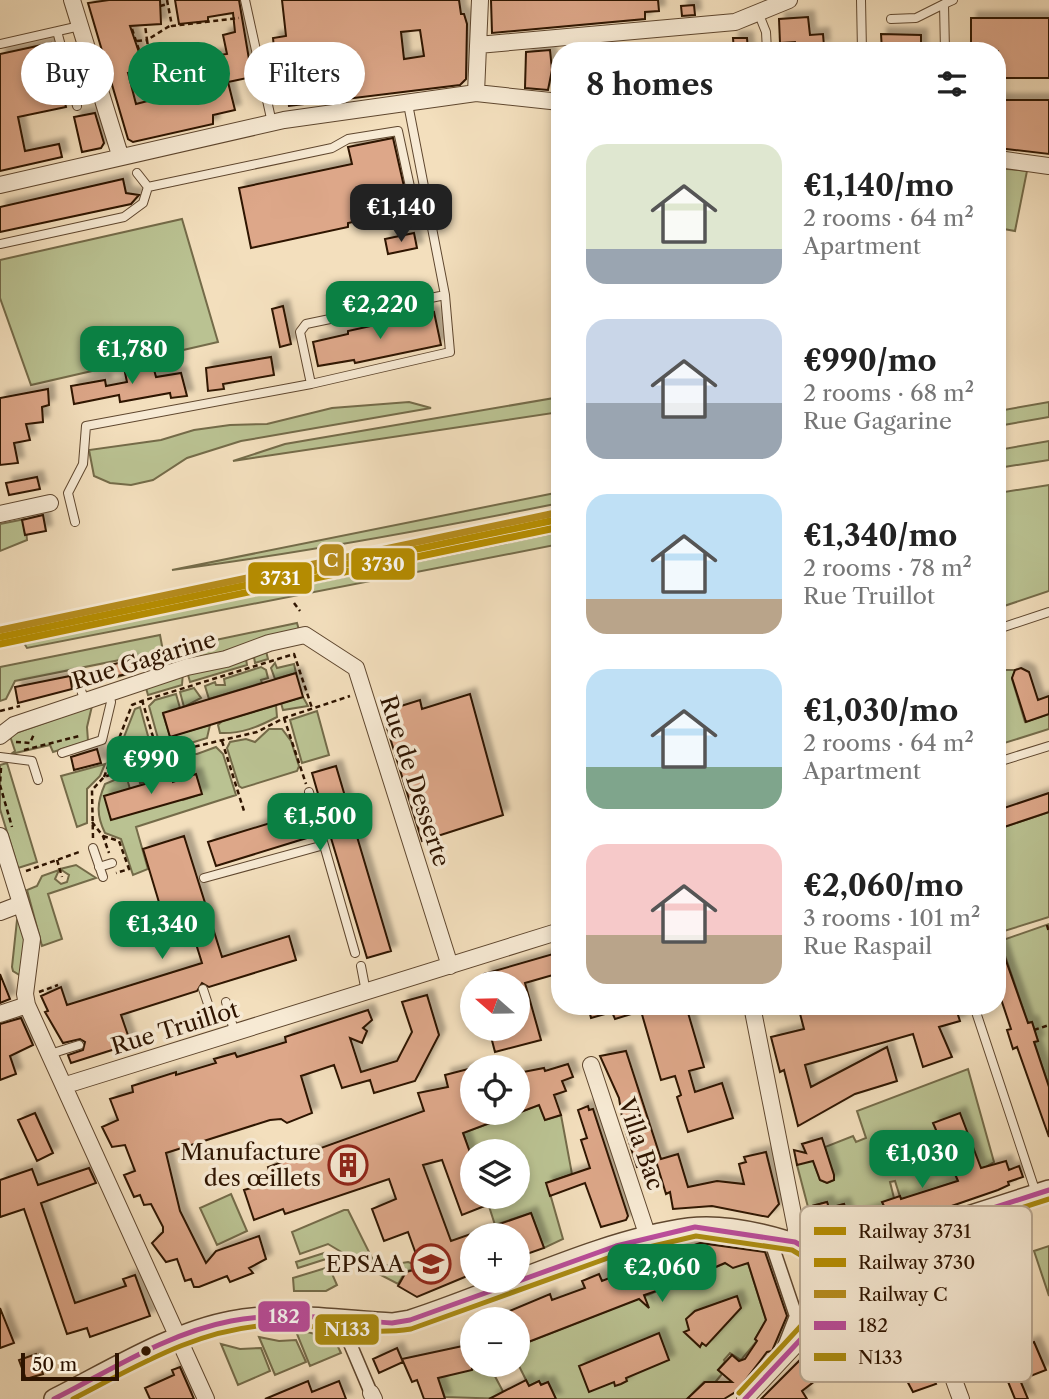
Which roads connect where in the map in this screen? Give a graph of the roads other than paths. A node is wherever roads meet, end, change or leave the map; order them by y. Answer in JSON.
{"nodes":[{"id":1,"x":72,"y":0,"type":"edge"},
{"id":2,"x":245,"y":0,"type":"edge"},
{"id":3,"x":480,"y":0,"type":"edge"},
{"id":4,"x":789,"y":0,"type":"edge"},
{"id":5,"x":860,"y":0,"type":"edge"},
{"id":6,"x":953,"y":0,"type":"edge"},
{"id":7,"x":944,"y":4,"type":"junction"},
{"id":8,"x":758,"y":12,"type":"junction"},
{"id":9,"x":891,"y":19,"type":"dead end"},
{"id":10,"x":80,"y":26,"type":"junction"},
{"id":11,"x":57,"y":31,"type":"junction"},
{"id":12,"x":767,"y":42,"type":"edge"},
{"id":13,"x":862,"y":42,"type":"edge"},
{"id":14,"x":946,"y":42,"type":"edge"},
{"id":15,"x":0,"y":44,"type":"edge"},
{"id":16,"x":478,"y":45,"type":"junction"},
{"id":17,"x":476,"y":93,"type":"junction"},
{"id":18,"x":551,"y":101,"type":"edge"},
{"id":19,"x":408,"y":104,"type":"junction"},
{"id":20,"x":77,"y":106,"type":"dead end"},
{"id":21,"x":272,"y":123,"type":"junction"},
{"id":22,"x":120,"y":155,"type":"junction"},
{"id":23,"x":1006,"y":160,"type":"edge"},
{"id":24,"x":1049,"y":166,"type":"edge"},
{"id":25,"x":137,"y":173,"type":"dead end"},
{"id":26,"x":0,"y":185,"type":"edge"},
{"id":27,"x":148,"y":187,"type":"junction"},
{"id":28,"x":415,"y":210,"type":"dead end"},
{"id":29,"x":0,"y":244,"type":"edge"},
{"id":30,"x":444,"y":295,"type":"junction"},
{"id":31,"x":311,"y":384,"type":"junction"},
{"id":32,"x":50,"y":503,"type":"dead end"},
{"id":33,"x":0,"y":514,"type":"edge"},
{"id":34,"x":75,"y":522,"type":"dead end"},
{"id":35,"x":1049,"y":612,"type":"edge"},
{"id":36,"x":1006,"y":626,"type":"edge"},
{"id":37,"x":304,"y":635,"type":"joint"},
{"id":38,"x":104,"y":673,"type":"dead end"},
{"id":39,"x":109,"y":694,"type":"junction"},
{"id":40,"x":85,"y":702,"type":"junction"},
{"id":41,"x":6,"y":739,"type":"edge"},
{"id":42,"x":1049,"y":746,"type":"edge"},
{"id":43,"x":62,"y":753,"type":"dead end"},
{"id":44,"x":3,"y":757,"type":"edge"},
{"id":45,"x":1006,"y":759,"type":"edge"},
{"id":46,"x":38,"y":780,"type":"dead end"},
{"id":47,"x":309,"y":792,"type":"road end"},
{"id":48,"x":315,"y":814,"type":"dead end"},
{"id":49,"x":320,"y":831,"type":"dead end"},
{"id":50,"x":8,"y":837,"type":"edge"},
{"id":51,"x":324,"y":845,"type":"junction"},
{"id":52,"x":93,"y":848,"type":"road end"},
{"id":53,"x":113,"y":863,"type":"road end"},
{"id":54,"x":99,"y":867,"type":"junction"},
{"id":55,"x":103,"y":877,"type":"dead end"},
{"id":56,"x":204,"y":878,"type":"dead end"},
{"id":57,"x":21,"y":904,"type":"junction"},
{"id":58,"x":0,"y":912,"type":"edge"},
{"id":59,"x":551,"y":934,"type":"edge"},
{"id":60,"x":355,"y":953,"type":"dead end"},
{"id":61,"x":361,"y":966,"type":"dead end"},
{"id":62,"x":450,"y":966,"type":"junction"},
{"id":63,"x":203,"y":989,"type":"dead end"},
{"id":64,"x":366,"y":992,"type":"junction"},
{"id":65,"x":26,"y":1000,"type":"junction"},
{"id":66,"x":226,"y":1002,"type":"dead end"},
{"id":67,"x":209,"y":1007,"type":"dead end"},
{"id":68,"x":0,"y":1014,"type":"edge"},
{"id":69,"x":754,"y":1015,"type":"edge"},
{"id":70,"x":977,"y":1015,"type":"edge"},
{"id":71,"x":235,"y":1034,"type":"junction"},
{"id":72,"x":79,"y":1045,"type":"dead end"},
{"id":73,"x":50,"y":1054,"type":"junction"},
{"id":74,"x":591,"y":1065,"type":"dead end"},
{"id":75,"x":66,"y":1085,"type":"junction"},
{"id":76,"x":1043,"y":1192,"type":"edge"},
{"id":77,"x":998,"y":1206,"type":"edge"},
{"id":78,"x":647,"y":1234,"type":"junction"},
{"id":79,"x":770,"y":1239,"type":"junction"},
{"id":80,"x":795,"y":1242,"type":"junction"},
{"id":81,"x":800,"y":1245,"type":"edge"},
{"id":82,"x":530,"y":1271,"type":"edge"},
{"id":83,"x":469,"y":1293,"type":"edge"},
{"id":84,"x":344,"y":1320,"type":"junction"},
{"id":85,"x":379,"y":1322,"type":"junction"},
{"id":86,"x":179,"y":1334,"type":"junction"},
{"id":87,"x":800,"y":1340,"type":"edge"},
{"id":88,"x":788,"y":1346,"type":"dead end"},
{"id":89,"x":954,"y":1382,"type":"edge"},
{"id":90,"x":373,"y":1396,"type":"edge"},
{"id":91,"x":54,"y":1399,"type":"edge"},
{"id":92,"x":206,"y":1399,"type":"edge"},
{"id":93,"x":745,"y":1399,"type":"edge"},
{"id":94,"x":961,"y":1399,"type":"edge"}],
"edges":[{"from":1,"to":10,"type":"street"},
{"from":2,"to":21,"type":"lane"},
{"from":3,"to":16,"type":"street"},
{"from":4,"to":8,"type":"street"},
{"from":5,"to":13,"type":"lane"},
{"from":6,"to":7,"type":"lane"},
{"from":7,"to":9,"type":"lane"},
{"from":7,"to":14,"type":"lane"},
{"from":8,"to":12,"type":"lane"},
{"from":8,"to":16,"type":"street"},
{"from":10,"to":11,"type":"lane"},
{"from":10,"to":22,"type":"street"},
{"from":11,"to":15,"type":"lane"},
{"from":11,"to":20,"type":"lane"},
{"from":16,"to":17,"type":"street"},
{"from":17,"to":18,"type":"street"},
{"from":17,"to":19,"type":"street"},
{"from":19,"to":21,"type":"street"},
{"from":19,"to":30,"type":"lane"},
{"from":21,"to":22,"type":"street"},
{"from":22,"to":26,"type":"street"},
{"from":23,"to":24,"type":"street"},
{"from":25,"to":27,"type":"lane"},
{"from":27,"to":28,"type":"lane"},
{"from":27,"to":29,"type":"lane"},
{"from":30,"to":31,"type":"lane"},
{"from":30,"to":31,"type":"lane"},
{"from":31,"to":34,"type":"lane"},
{"from":32,"to":33,"type":"street"},
{"from":35,"to":36,"type":"lane"},
{"from":37,"to":39,"type":"street","name":"Rue Gagarine"},
{"from":37,"to":62,"type":"street","name":"Rue de Desserte"},
{"from":38,"to":40,"type":"lane"},
{"from":39,"to":40,"type":"street","name":"Rue Gagarine"},
{"from":39,"to":43,"type":"lane"},
{"from":40,"to":41,"type":"street","name":"Rue Gagarine"},
{"from":42,"to":45,"type":"lane"},
{"from":44,"to":46,"type":"lane"},
{"from":47,"to":48,"type":"lane"},
{"from":49,"to":51,"type":"lane"},
{"from":50,"to":57,"type":"street"},
{"from":51,"to":56,"type":"lane"},
{"from":51,"to":60,"type":"lane"},
{"from":52,"to":54,"type":"lane"},
{"from":53,"to":54,"type":"lane"},
{"from":54,"to":55,"type":"lane"},
{"from":57,"to":58,"type":"street"},
{"from":57,"to":65,"type":"street"},
{"from":59,"to":62,"type":"street","name":"Rue Truillot"},
{"from":61,"to":64,"type":"lane"},
{"from":62,"to":64,"type":"street","name":"Rue Truillot"},
{"from":63,"to":67,"type":"lane"},
{"from":64,"to":71,"type":"street","name":"Rue Truillot"},
{"from":65,"to":68,"type":"street"},
{"from":65,"to":73,"type":"street"},
{"from":66,"to":71,"type":"lane"},
{"from":69,"to":80,"type":"street"},
{"from":70,"to":76,"type":"lane"},
{"from":71,"to":75,"type":"street","name":"Rue Truillot"},
{"from":72,"to":73,"type":"lane"},
{"from":73,"to":75,"type":"street"},
{"from":74,"to":78,"type":"street","name":"Villa Bac"},
{"from":75,"to":86,"type":"street"},
{"from":76,"to":77,"type":"street"},
{"from":78,"to":79,"type":"street"},
{"from":78,"to":82,"type":"lane"},
{"from":78,"to":85,"type":"street"},
{"from":79,"to":80,"type":"street"},
{"from":79,"to":88,"type":"street"},
{"from":80,"to":81,"type":"street"},
{"from":83,"to":85,"type":"lane"},
{"from":84,"to":85,"type":"street"},
{"from":84,"to":86,"type":"street"},
{"from":84,"to":90,"type":"street"},
{"from":86,"to":91,"type":"street"},
{"from":86,"to":92,"type":"street"},
{"from":87,"to":93,"type":"street"},
{"from":89,"to":94,"type":"street"}]}
